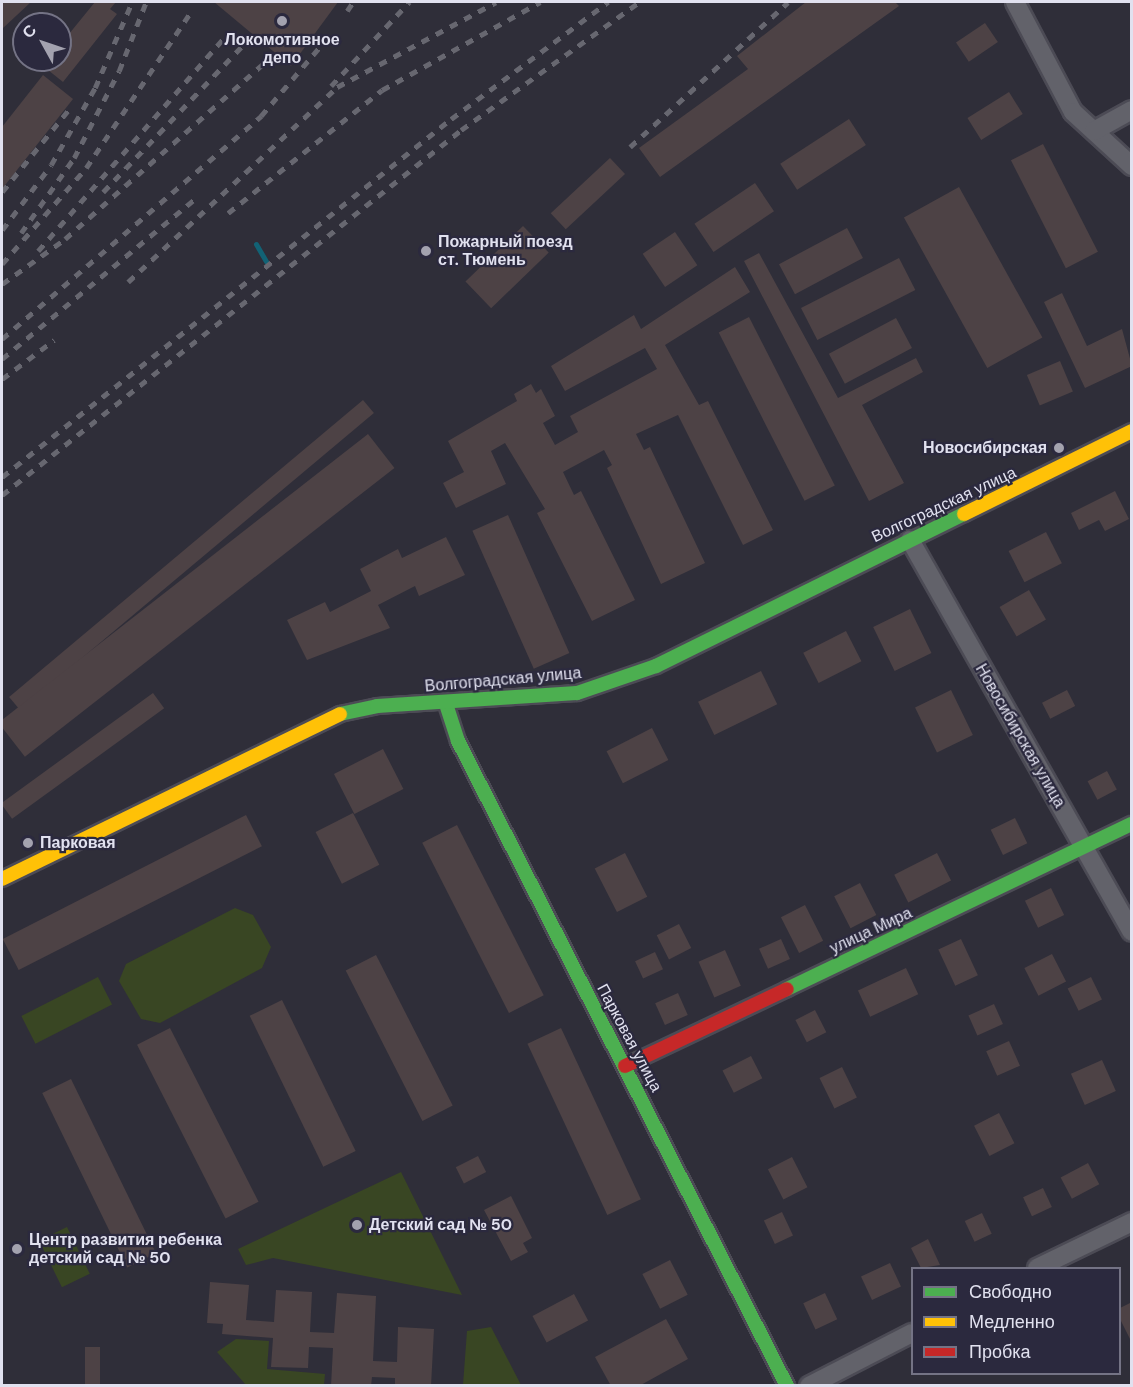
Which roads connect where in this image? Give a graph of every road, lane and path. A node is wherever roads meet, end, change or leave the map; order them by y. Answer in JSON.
{"nodes":[{"id":1,"x":1015,"y":2,"type":"edge"},
{"id":2,"x":1131,"y":111,"type":"edge"},
{"id":3,"x":1094,"y":131,"type":"junction"},
{"id":4,"x":1131,"y":166,"type":"edge"},
{"id":5,"x":1131,"y":430,"type":"edge"},
{"id":6,"x":910,"y":540,"type":"junction"},
{"id":7,"x":446,"y":704,"type":"junction"},
{"id":8,"x":1131,"y":824,"type":"edge"},
{"id":9,"x":1084,"y":849,"type":"junction"},
{"id":10,"x":2,"y":879,"type":"edge"},
{"id":11,"x":1131,"y":932,"type":"edge"},
{"id":12,"x":625,"y":1066,"type":"junction"},
{"id":13,"x":1131,"y":1222,"type":"edge"},
{"id":14,"x":1041,"y":1267,"type":"edge"},
{"id":15,"x":911,"y":1334,"type":"edge"},
{"id":16,"x":787,"y":1386,"type":"edge"},
{"id":17,"x":809,"y":1386,"type":"edge"}],
"edges":[{"from":1,"to":3,"type":"street"},
{"from":2,"to":3,"type":"street"},
{"from":3,"to":4,"type":"street"},
{"from":5,"to":6,"type":"street","name":"Волгоградская улица"},
{"from":6,"to":7,"type":"street","name":"Волгоградская улица"},
{"from":6,"to":9,"type":"street","name":"Новосибирская улица"},
{"from":7,"to":10,"type":"street","name":"Волгоградская улица"},
{"from":7,"to":12,"type":"street","name":"Парковая улица"},
{"from":8,"to":9,"type":"street","name":"улица Мира"},
{"from":9,"to":11,"type":"street","name":"Новосибирская улица"},
{"from":9,"to":12,"type":"street","name":"улица Мира"},
{"from":12,"to":16,"type":"street","name":"Парковая улица"},
{"from":13,"to":14,"type":"street"},
{"from":15,"to":17,"type":"street"}]}
